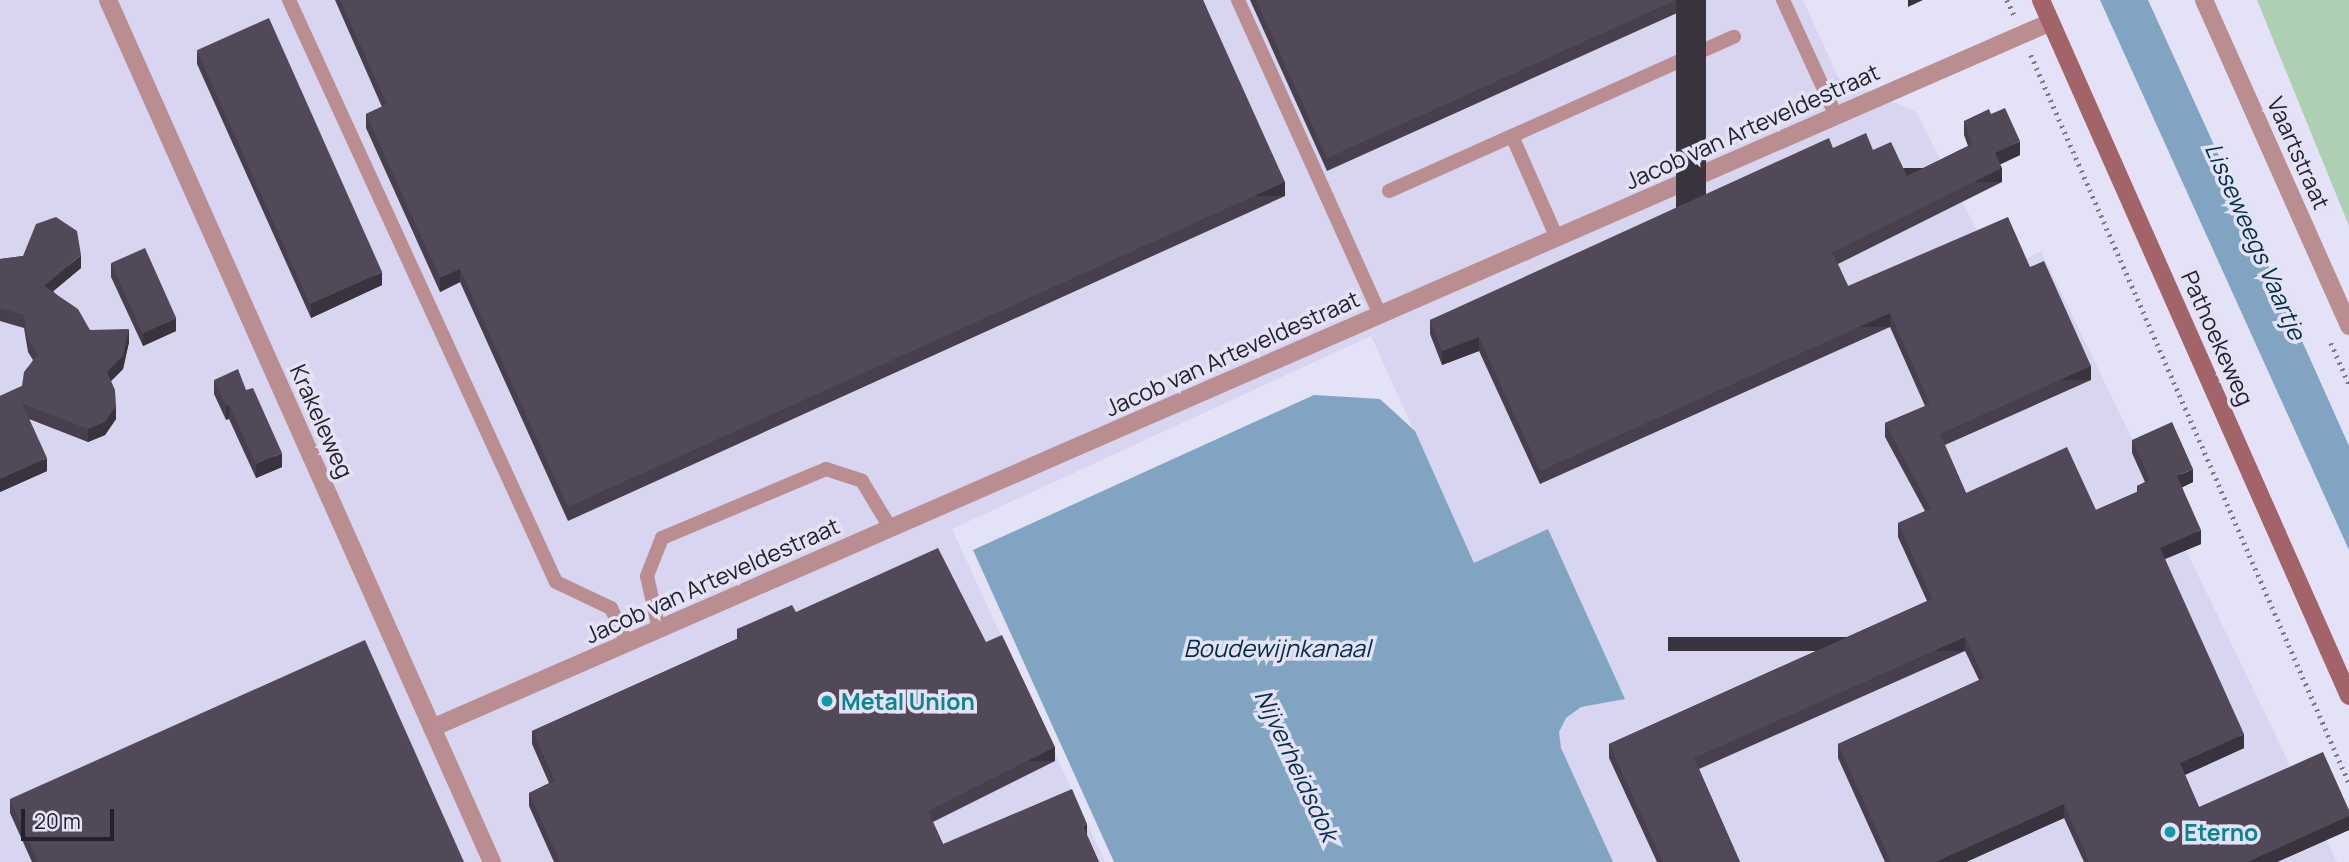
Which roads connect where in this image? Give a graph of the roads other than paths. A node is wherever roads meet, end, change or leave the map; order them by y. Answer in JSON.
{"nodes":[{"id":1,"x":108,"y":0,"type":"edge"},
{"id":2,"x":289,"y":0,"type":"edge"},
{"id":3,"x":1238,"y":0,"type":"edge"},
{"id":4,"x":1783,"y":0,"type":"edge"},
{"id":5,"x":2041,"y":0,"type":"edge"},
{"id":6,"x":2204,"y":0,"type":"edge"},
{"id":7,"x":2051,"y":22,"type":"junction"},
{"id":8,"x":1734,"y":37,"type":"dead end"},
{"id":9,"x":1836,"y":116,"type":"junction"},
{"id":10,"x":1512,"y":136,"type":"junction"},
{"id":11,"x":1389,"y":191,"type":"dead end"},
{"id":12,"x":1557,"y":238,"type":"junction"},
{"id":13,"x":1380,"y":315,"type":"junction"},
{"id":14,"x":2349,"y":326,"type":"edge"},
{"id":15,"x":891,"y":529,"type":"junction"},
{"id":16,"x":659,"y":629,"type":"junction"},
{"id":17,"x":627,"y":643,"type":"junction"},
{"id":18,"x":2349,"y":696,"type":"edge"},
{"id":19,"x":432,"y":729,"type":"junction"},
{"id":20,"x":492,"y":862,"type":"edge"}],
"edges":[{"from":1,"to":19,"type":"street","name":"Krakeleweg"},
{"from":2,"to":17,"type":"lane"},
{"from":3,"to":13,"type":"lane"},
{"from":4,"to":9,"type":"lane"},
{"from":5,"to":7,"type":"main road","name":"Pathoekeweg"},
{"from":6,"to":14,"type":"street","name":"Vaartstraat"},
{"from":7,"to":9,"type":"street","name":"Jacob van Arteveldestraat"},
{"from":7,"to":18,"type":"main road","name":"Pathoekeweg"},
{"from":8,"to":10,"type":"lane"},
{"from":9,"to":12,"type":"street","name":"Jacob van Arteveldestraat"},
{"from":10,"to":11,"type":"lane"},
{"from":10,"to":12,"type":"lane"},
{"from":12,"to":13,"type":"street","name":"Jacob van Arteveldestraat"},
{"from":13,"to":15,"type":"street","name":"Jacob van Arteveldestraat"},
{"from":15,"to":16,"type":"street","name":"Jacob van Arteveldestraat"},
{"from":15,"to":16,"type":"lane"},
{"from":16,"to":17,"type":"street","name":"Jacob van Arteveldestraat"},
{"from":17,"to":19,"type":"street","name":"Jacob van Arteveldestraat"},
{"from":19,"to":20,"type":"street","name":"Krakeleweg"}]}
